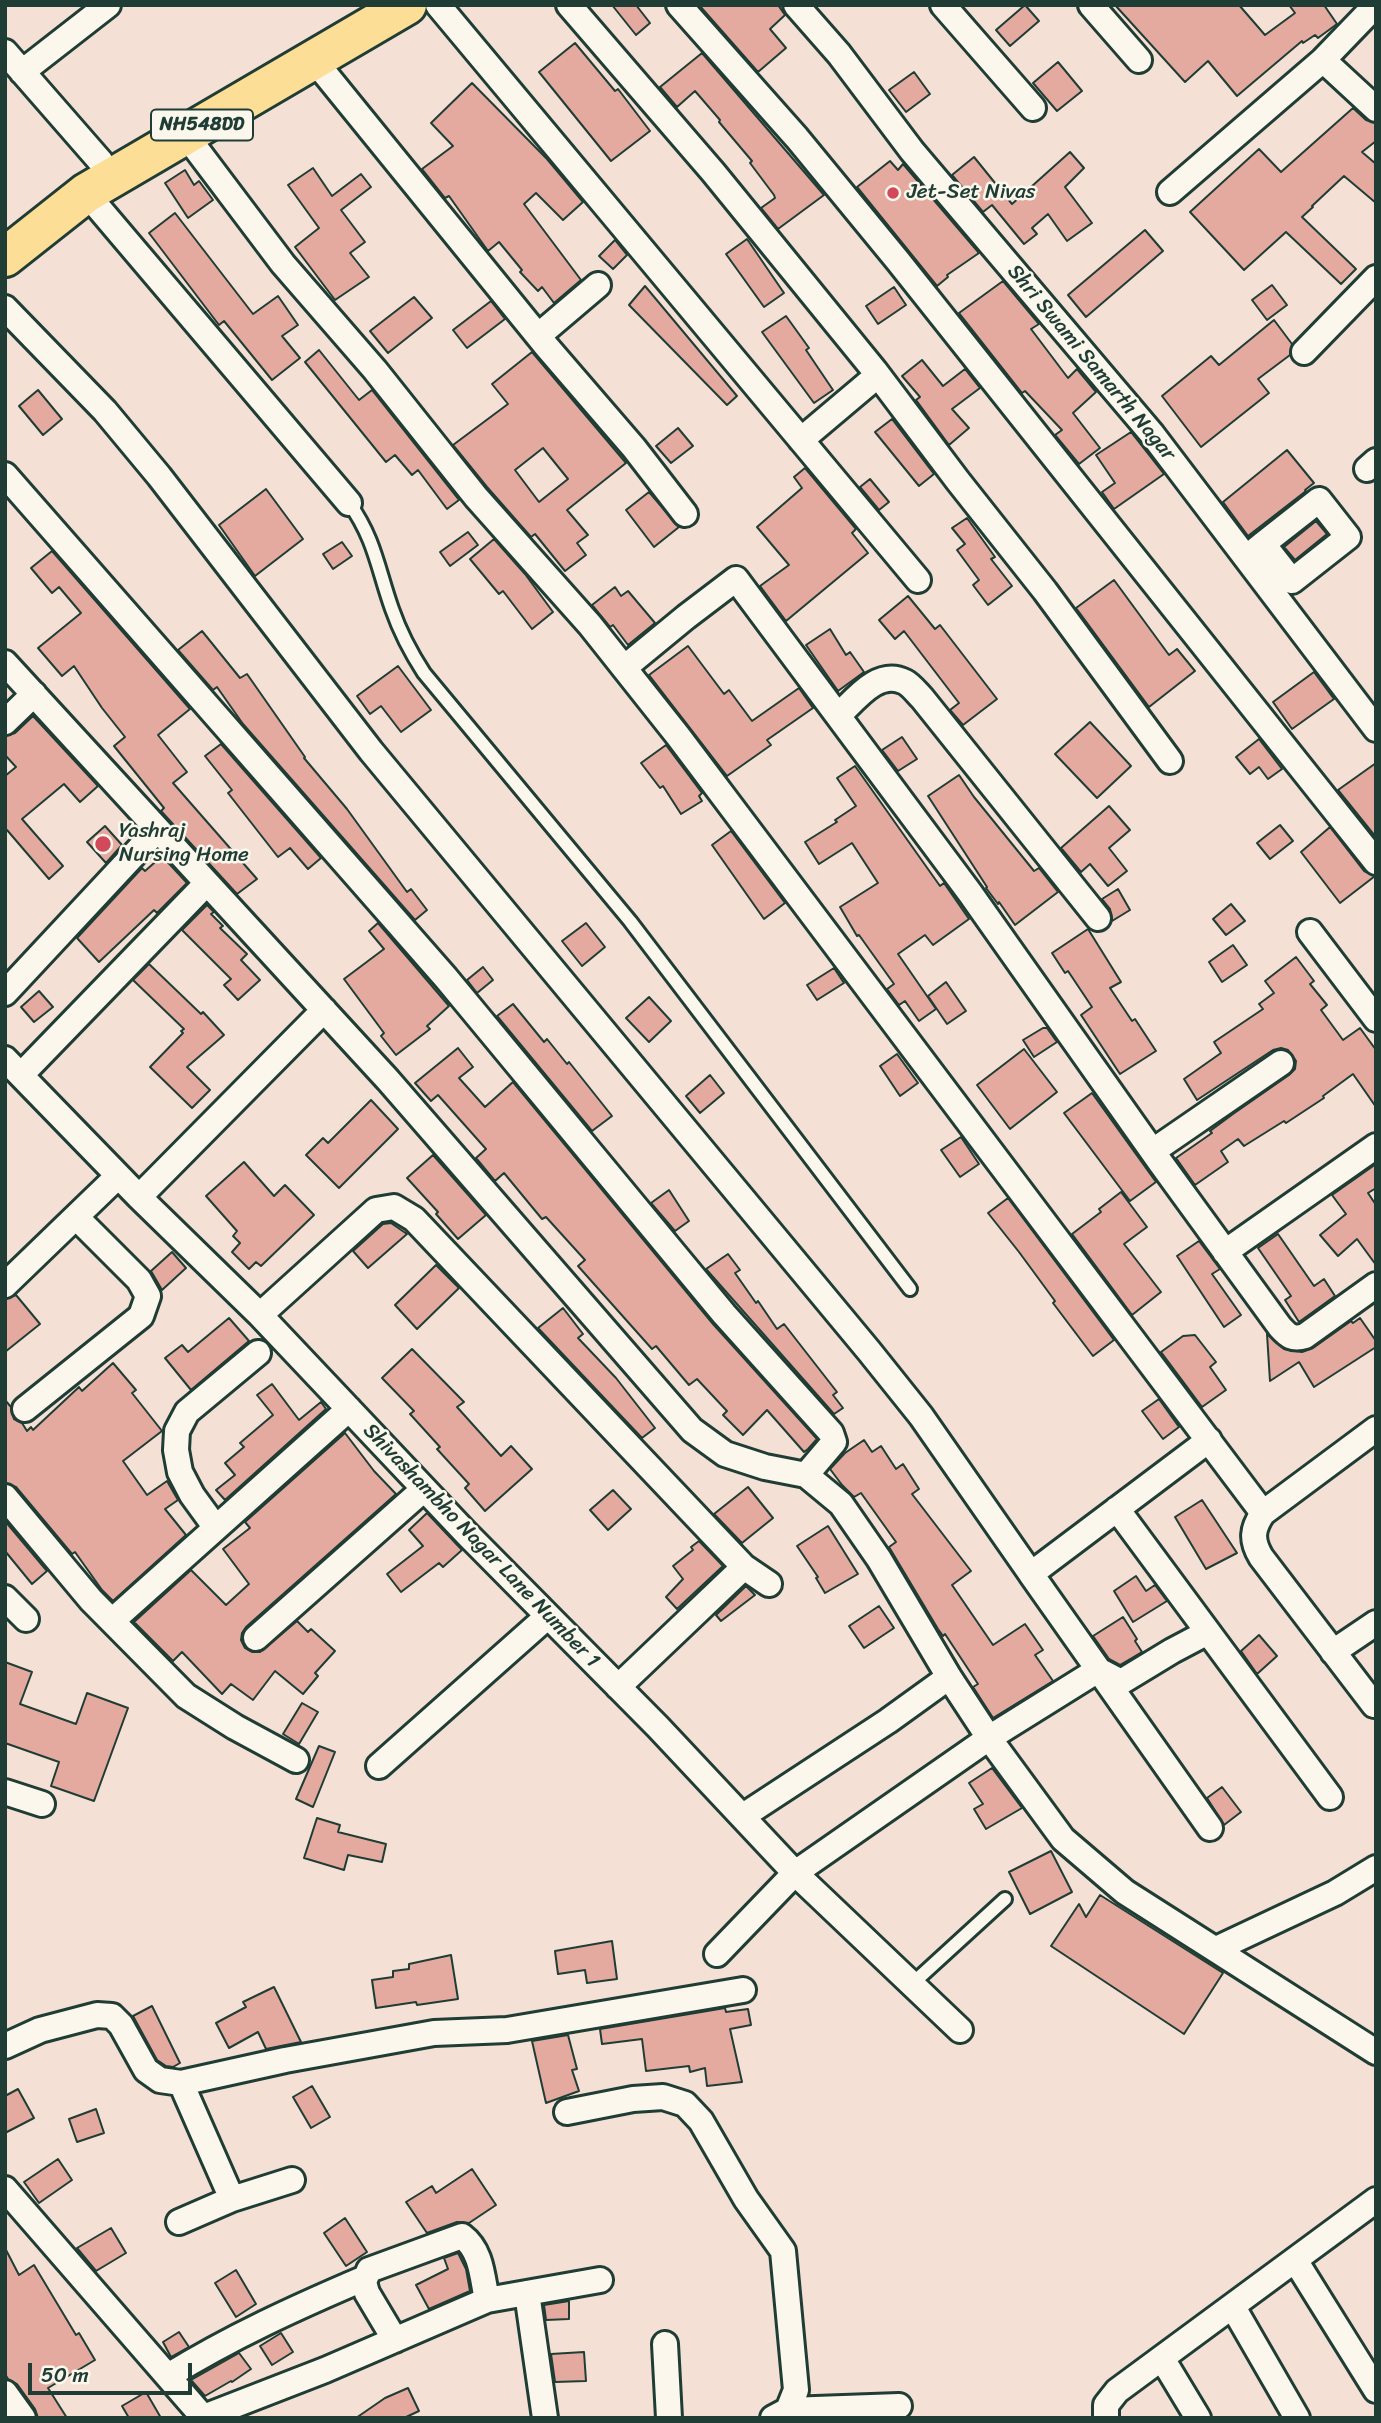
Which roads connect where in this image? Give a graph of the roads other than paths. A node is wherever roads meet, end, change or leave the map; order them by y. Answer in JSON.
{"nodes":[{"id":1,"x":108,"y":5,"type":"edge"},
{"id":2,"x":373,"y":5,"type":"edge"},
{"id":3,"x":407,"y":5,"type":"edge"},
{"id":4,"x":438,"y":5,"type":"edge"},
{"id":5,"x":569,"y":5,"type":"edge"},
{"id":6,"x":679,"y":5,"type":"edge"},
{"id":7,"x":796,"y":5,"type":"edge"},
{"id":8,"x":943,"y":5,"type":"edge"},
{"id":9,"x":1091,"y":5,"type":"edge"},
{"id":10,"x":1376,"y":5,"type":"edge"},
{"id":11,"x":5,"y":52,"type":"edge"},
{"id":12,"x":314,"y":60,"type":"junction"},
{"id":13,"x":1139,"y":60,"type":"dead end"},
{"id":14,"x":1324,"y":60,"type":"junction"},
{"id":15,"x":22,"y":72,"type":"junction"},
{"id":16,"x":1032,"y":108,"type":"dead end"},
{"id":17,"x":1376,"y":109,"type":"edge"},
{"id":18,"x":185,"y":134,"type":"junction"},
{"id":19,"x":94,"y":177,"type":"junction"},
{"id":20,"x":1170,"y":192,"type":"dead end"},
{"id":21,"x":5,"y":231,"type":"edge"},
{"id":22,"x":5,"y":257,"type":"edge"},
{"id":23,"x":1376,"y":278,"type":"edge"},
{"id":24,"x":598,"y":285,"type":"dead end"},
{"id":25,"x":5,"y":308,"type":"edge"},
{"id":26,"x":538,"y":336,"type":"junction"},
{"id":27,"x":1304,"y":352,"type":"dead end"},
{"id":28,"x":878,"y":375,"type":"junction"},
{"id":29,"x":801,"y":440,"type":"junction"},
{"id":30,"x":5,"y":475,"type":"edge"},
{"id":31,"x":349,"y":503,"type":"joint"},
{"id":32,"x":685,"y":514,"type":"dead end"},
{"id":33,"x":918,"y":580,"type":"dead end"},
{"id":34,"x":5,"y":663,"type":"edge"},
{"id":35,"x":624,"y":668,"type":"junction"},
{"id":36,"x":34,"y":694,"type":"junction"},
{"id":37,"x":838,"y":716,"type":"junction"},
{"id":38,"x":5,"y":722,"type":"edge"},
{"id":39,"x":1376,"y":729,"type":"edge"},
{"id":40,"x":1170,"y":761,"type":"dead end"},
{"id":41,"x":157,"y":830,"type":"junction"},
{"id":42,"x":1376,"y":862,"type":"edge"},
{"id":43,"x":206,"y":884,"type":"junction"},
{"id":44,"x":1098,"y":918,"type":"dead end"},
{"id":45,"x":1310,"y":932,"type":"dead end"},
{"id":46,"x":5,"y":993,"type":"edge"},
{"id":47,"x":324,"y":1010,"type":"junction"},
{"id":48,"x":1376,"y":1019,"type":"edge"},
{"id":49,"x":1281,"y":1063,"type":"dead end"},
{"id":50,"x":13,"y":1067,"type":"edge"},
{"id":51,"x":1376,"y":1146,"type":"edge"},
{"id":52,"x":1153,"y":1151,"type":"junction"},
{"id":53,"x":118,"y":1176,"type":"junction"},
{"id":54,"x":139,"y":1197,"type":"junction"},
{"id":55,"x":76,"y":1217,"type":"junction"},
{"id":56,"x":1225,"y":1252,"type":"junction"},
{"id":57,"x":5,"y":1285,"type":"edge"},
{"id":58,"x":1376,"y":1285,"type":"edge"},
{"id":59,"x":910,"y":1289,"type":"dead end"},
{"id":60,"x":260,"y":1315,"type":"junction"},
{"id":61,"x":258,"y":1353,"type":"dead end"},
{"id":62,"x":25,"y":1409,"type":"dead end"},
{"id":63,"x":349,"y":1409,"type":"junction"},
{"id":64,"x":1376,"y":1429,"type":"edge"},
{"id":65,"x":1209,"y":1440,"type":"junction"},
{"id":66,"x":806,"y":1475,"type":"junction"},
{"id":67,"x":424,"y":1489,"type":"junction"},
{"id":68,"x":5,"y":1497,"type":"edge"},
{"id":69,"x":1117,"y":1509,"type":"junction"},
{"id":70,"x":1263,"y":1513,"type":"junction"},
{"id":71,"x":216,"y":1528,"type":"junction"},
{"id":72,"x":744,"y":1567,"type":"junction"},
{"id":73,"x":1031,"y":1574,"type":"junction"},
{"id":74,"x":769,"y":1584,"type":"dead end"},
{"id":75,"x":5,"y":1598,"type":"edge"},
{"id":76,"x":548,"y":1616,"type":"junction"},
{"id":77,"x":26,"y":1619,"type":"dead end"},
{"id":78,"x":112,"y":1621,"type":"junction"},
{"id":79,"x":1376,"y":1623,"type":"edge"},
{"id":80,"x":1208,"y":1632,"type":"junction"},
{"id":81,"x":256,"y":1638,"type":"dead end"},
{"id":82,"x":1333,"y":1652,"type":"junction"},
{"id":83,"x":1098,"y":1670,"type":"junction"},
{"id":84,"x":949,"y":1677,"type":"junction"},
{"id":85,"x":618,"y":1687,"type":"junction"},
{"id":86,"x":1374,"y":1705,"type":"edge"},
{"id":87,"x":989,"y":1738,"type":"junction"},
{"id":88,"x":296,"y":1760,"type":"dead end"},
{"id":89,"x":379,"y":1766,"type":"dead end"},
{"id":90,"x":5,"y":1792,"type":"edge"},
{"id":91,"x":1330,"y":1797,"type":"dead end"},
{"id":92,"x":42,"y":1804,"type":"dead end"},
{"id":93,"x":743,"y":1816,"type":"junction"},
{"id":94,"x":1209,"y":1828,"type":"dead end"},
{"id":95,"x":1376,"y":1868,"type":"edge"},
{"id":96,"x":795,"y":1873,"type":"junction"},
{"id":97,"x":1005,"y":1899,"type":"dead end"},
{"id":98,"x":1216,"y":1949,"type":"junction"},
{"id":99,"x":717,"y":1954,"type":"dead end"},
{"id":100,"x":912,"y":1984,"type":"junction"},
{"id":101,"x":743,"y":1990,"type":"dead end"},
{"id":102,"x":960,"y":2030,"type":"dead end"},
{"id":103,"x":5,"y":2046,"type":"edge"},
{"id":104,"x":1376,"y":2052,"type":"edge"},
{"id":105,"x":181,"y":2083,"type":"junction"},
{"id":106,"x":567,"y":2112,"type":"dead end"},
{"id":107,"x":292,"y":2180,"type":"dead end"},
{"id":108,"x":5,"y":2189,"type":"edge"},
{"id":109,"x":232,"y":2199,"type":"junction"},
{"id":110,"x":1372,"y":2211,"type":"edge"},
{"id":111,"x":178,"y":2222,"type":"dead end"},
{"id":112,"x":1295,"y":2260,"type":"junction"},
{"id":113,"x":365,"y":2278,"type":"junction"},
{"id":114,"x":600,"y":2280,"type":"dead end"},
{"id":115,"x":527,"y":2293,"type":"junction"},
{"id":116,"x":487,"y":2300,"type":"junction"},
{"id":117,"x":1233,"y":2307,"type":"junction"},
{"id":118,"x":395,"y":2340,"type":"junction"},
{"id":119,"x":665,"y":2344,"type":"dead end"},
{"id":120,"x":1163,"y":2360,"type":"junction"},
{"id":121,"x":167,"y":2376,"type":"junction"},
{"id":122,"x":1376,"y":2390,"type":"edge"},
{"id":123,"x":5,"y":2393,"type":"edge"},
{"id":124,"x":899,"y":2406,"type":"dead end"},
{"id":125,"x":780,"y":2414,"type":"edge"},
{"id":126,"x":23,"y":2418,"type":"edge"},
{"id":127,"x":204,"y":2418,"type":"edge"},
{"id":128,"x":545,"y":2418,"type":"edge"},
{"id":129,"x":669,"y":2418,"type":"edge"},
{"id":130,"x":1105,"y":2418,"type":"edge"},
{"id":131,"x":1198,"y":2418,"type":"edge"},
{"id":132,"x":1297,"y":2418,"type":"edge"}],
"edges":[{"from":1,"to":15,"type":"street"},
{"from":2,"to":19,"type":"highway","number":"NH548DD"},
{"from":3,"to":12,"type":"highway","number":"NH548DD"},
{"from":4,"to":29,"type":"street"},
{"from":5,"to":28,"type":"street"},
{"from":6,"to":42,"type":"street"},
{"from":7,"to":39,"type":"street","name":"Shri Swami Samarth Nagar"},
{"from":8,"to":16,"type":"street"},
{"from":9,"to":13,"type":"street"},
{"from":10,"to":14,"type":"street"},
{"from":11,"to":15,"type":"street"},
{"from":12,"to":18,"type":"highway","number":"NH548DD"},
{"from":12,"to":26,"type":"street"},
{"from":14,"to":17,"type":"street"},
{"from":14,"to":20,"type":"street"},
{"from":15,"to":19,"type":"street"},
{"from":18,"to":19,"type":"highway","number":"NH548DD"},
{"from":18,"to":35,"type":"street"},
{"from":19,"to":21,"type":"highway","number":"NH548DD"},
{"from":19,"to":22,"type":"highway","number":"NH548DD"},
{"from":19,"to":31,"type":"street"},
{"from":23,"to":27,"type":"street"},
{"from":24,"to":26,"type":"street"},
{"from":25,"to":73,"type":"street"},
{"from":26,"to":32,"type":"street"},
{"from":28,"to":29,"type":"street"},
{"from":28,"to":40,"type":"street"},
{"from":29,"to":33,"type":"street"},
{"from":30,"to":66,"type":"street"},
{"from":31,"to":59,"type":"lane"},
{"from":34,"to":36,"type":"street"},
{"from":35,"to":37,"type":"street"},
{"from":35,"to":65,"type":"street"},
{"from":36,"to":38,"type":"street"},
{"from":36,"to":41,"type":"street"},
{"from":37,"to":44,"type":"street"},
{"from":37,"to":52,"type":"street"},
{"from":41,"to":43,"type":"street"},
{"from":41,"to":46,"type":"street"},
{"from":43,"to":47,"type":"street"},
{"from":43,"to":50,"type":"street"},
{"from":45,"to":48,"type":"street"},
{"from":47,"to":54,"type":"street"},
{"from":47,"to":66,"type":"street"},
{"from":49,"to":52,"type":"street"},
{"from":50,"to":53,"type":"street","name":"Shivashambho Nagar Lane Number 1"},
{"from":51,"to":56,"type":"street"},
{"from":52,"to":56,"type":"street"},
{"from":53,"to":54,"type":"street","name":"Shivashambho Nagar Lane Number 1"},
{"from":53,"to":55,"type":"street"},
{"from":54,"to":60,"type":"street","name":"Shivashambho Nagar Lane Number 1"},
{"from":55,"to":57,"type":"street"},
{"from":55,"to":62,"type":"street"},
{"from":56,"to":58,"type":"street"},
{"from":60,"to":63,"type":"street","name":"Shivashambho Nagar Lane Number 1"},
{"from":60,"to":72,"type":"street"},
{"from":61,"to":71,"type":"street"},
{"from":63,"to":67,"type":"street","name":"Shivashambho Nagar Lane Number 1"},
{"from":63,"to":71,"type":"street"},
{"from":64,"to":70,"type":"street"},
{"from":65,"to":69,"type":"street"},
{"from":65,"to":70,"type":"street"},
{"from":66,"to":84,"type":"street"},
{"from":67,"to":76,"type":"street","name":"Shivashambho Nagar Lane Number 1"},
{"from":67,"to":81,"type":"street"},
{"from":68,"to":78,"type":"street"},
{"from":69,"to":73,"type":"street"},
{"from":69,"to":80,"type":"street"},
{"from":70,"to":82,"type":"street"},
{"from":71,"to":78,"type":"street"},
{"from":72,"to":74,"type":"street"},
{"from":72,"to":85,"type":"street"},
{"from":73,"to":83,"type":"street"},
{"from":75,"to":77,"type":"street"},
{"from":76,"to":85,"type":"street","name":"Shivashambho Nagar Lane Number 1"},
{"from":76,"to":89,"type":"street"},
{"from":78,"to":88,"type":"street"},
{"from":79,"to":82,"type":"street"},
{"from":80,"to":83,"type":"street"},
{"from":80,"to":91,"type":"street"},
{"from":82,"to":86,"type":"street"},
{"from":83,"to":87,"type":"street"},
{"from":83,"to":94,"type":"street"},
{"from":84,"to":87,"type":"street"},
{"from":84,"to":93,"type":"street"},
{"from":85,"to":93,"type":"street","name":"Shivashambho Nagar Lane Number 1"},
{"from":87,"to":96,"type":"street"},
{"from":87,"to":98,"type":"street"},
{"from":90,"to":92,"type":"street"},
{"from":93,"to":96,"type":"street","name":"Shivashambho Nagar Lane Number 1"},
{"from":95,"to":98,"type":"street"},
{"from":96,"to":99,"type":"street"},
{"from":96,"to":100,"type":"street","name":"Shivashambho Nagar Lane Number 1"},
{"from":97,"to":100,"type":"lane"},
{"from":98,"to":104,"type":"street"},
{"from":100,"to":102,"type":"street","name":"Shivashambho Nagar Lane Number 1"},
{"from":101,"to":105,"type":"street"},
{"from":103,"to":105,"type":"street"},
{"from":105,"to":109,"type":"street"},
{"from":106,"to":125,"type":"street"},
{"from":107,"to":109,"type":"street"},
{"from":108,"to":121,"type":"street"},
{"from":109,"to":111,"type":"street"},
{"from":110,"to":112,"type":"street"},
{"from":112,"to":117,"type":"street"},
{"from":112,"to":122,"type":"street"},
{"from":113,"to":116,"type":"street"},
{"from":113,"to":118,"type":"street"},
{"from":113,"to":121,"type":"street"},
{"from":114,"to":115,"type":"street"},
{"from":115,"to":116,"type":"street"},
{"from":115,"to":128,"type":"street"},
{"from":116,"to":118,"type":"street"},
{"from":117,"to":120,"type":"street"},
{"from":117,"to":132,"type":"street"},
{"from":118,"to":127,"type":"street"},
{"from":119,"to":129,"type":"street"},
{"from":120,"to":130,"type":"street"},
{"from":120,"to":131,"type":"street"},
{"from":121,"to":127,"type":"street"},
{"from":123,"to":126,"type":"street"},
{"from":124,"to":125,"type":"street"}]}
